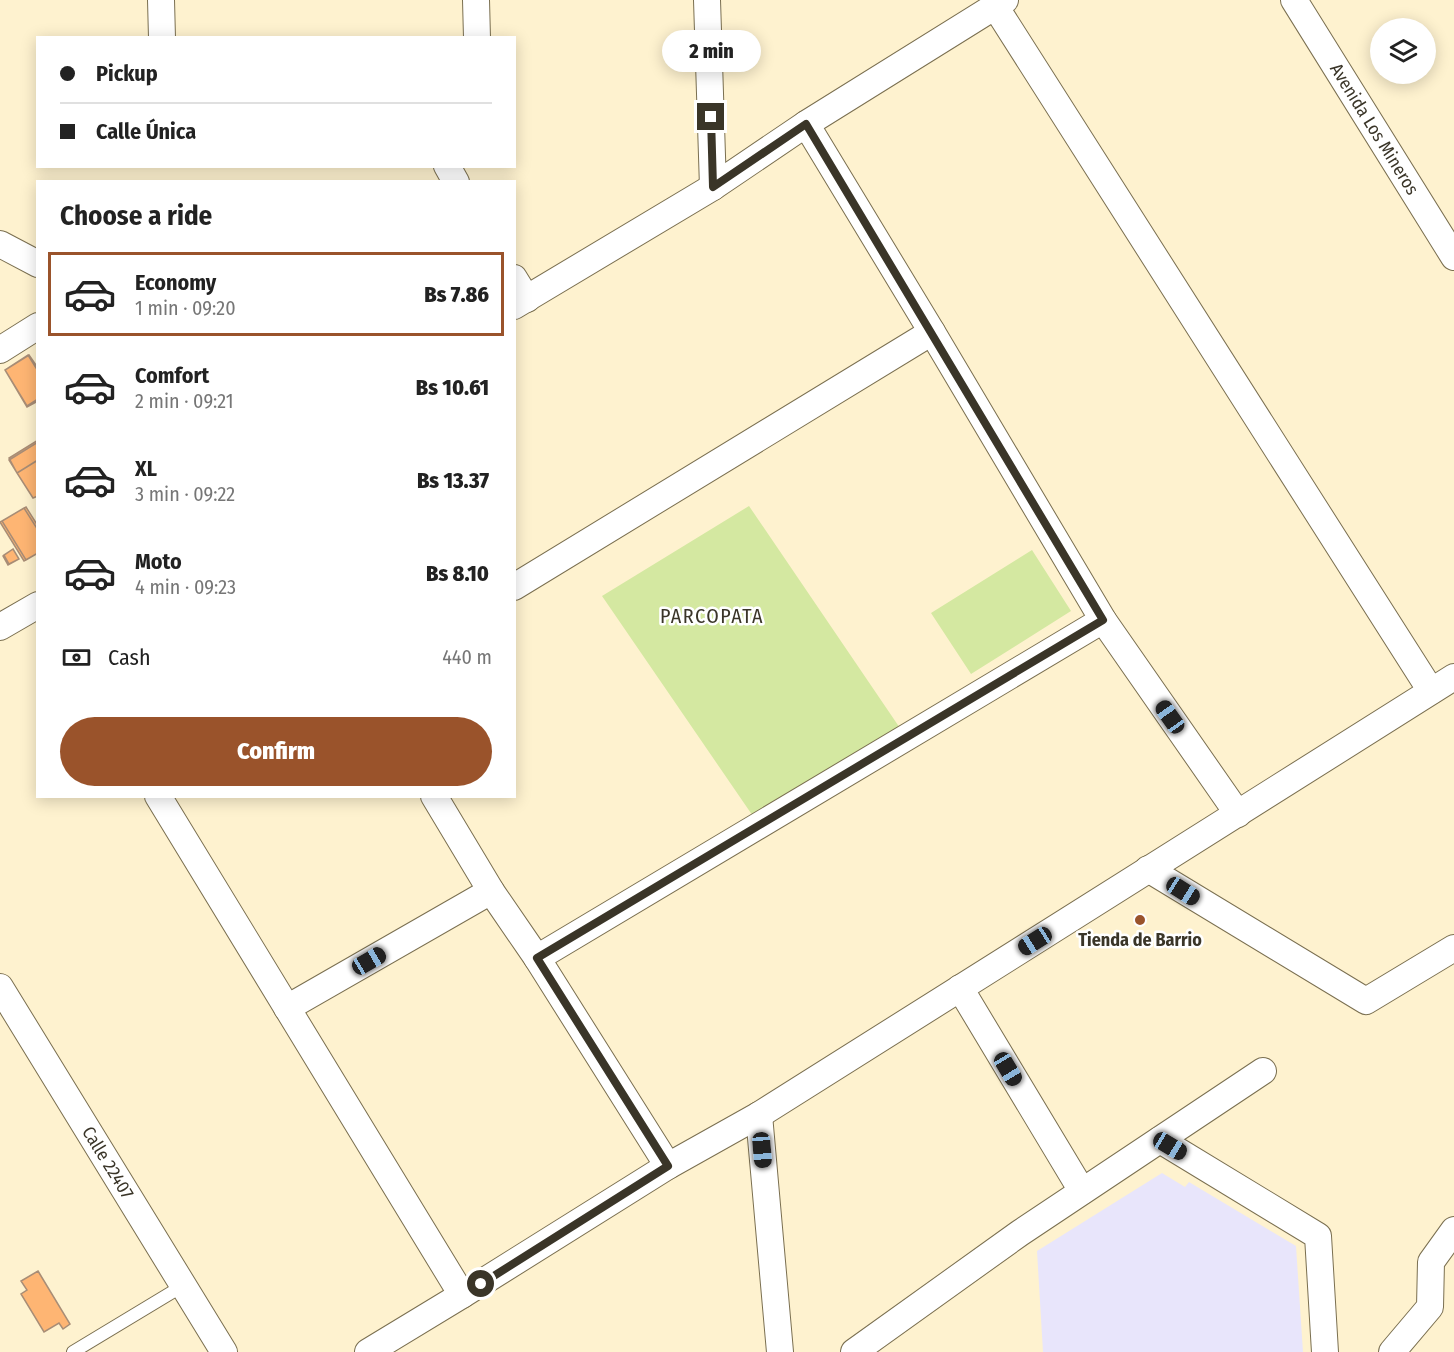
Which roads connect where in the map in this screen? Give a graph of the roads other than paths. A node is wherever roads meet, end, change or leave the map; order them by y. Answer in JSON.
{"nodes":[{"id":1,"x":161,"y":0,"type":"edge"},
{"id":2,"x":476,"y":0,"type":"edge"},
{"id":3,"x":707,"y":0,"type":"edge"},
{"id":4,"x":1294,"y":0,"type":"edge"},
{"id":5,"x":1000,"y":3,"type":"edge"},
{"id":6,"x":162,"y":36,"type":"edge"},
{"id":7,"x":477,"y":36,"type":"edge"},
{"id":8,"x":806,"y":124,"type":"junction"},
{"id":9,"x":713,"y":187,"type":"junction"},
{"id":10,"x":0,"y":244,"type":"edge"},
{"id":11,"x":1451,"y":246,"type":"edge"},
{"id":12,"x":36,"y":263,"type":"edge"},
{"id":13,"x":519,"y":294,"type":"edge"},
{"id":14,"x":36,"y":327,"type":"edge"},
{"id":15,"x":932,"y":332,"type":"junction"},
{"id":16,"x":0,"y":350,"type":"edge"},
{"id":17,"x":516,"y":585,"type":"edge"},
{"id":18,"x":36,"y":606,"type":"edge"},
{"id":19,"x":1103,"y":620,"type":"junction"},
{"id":20,"x":0,"y":627,"type":"edge"},
{"id":21,"x":1454,"y":677,"type":"edge"},
{"id":22,"x":1431,"y":691,"type":"junction"},
{"id":23,"x":159,"y":798,"type":"edge"},
{"id":24,"x":435,"y":798,"type":"edge"},
{"id":25,"x":1238,"y":814,"type":"junction"},
{"id":26,"x":1148,"y":869,"type":"junction"},
{"id":27,"x":492,"y":891,"type":"junction"},
{"id":28,"x":1454,"y":948,"type":"edge"},
{"id":29,"x":537,"y":958,"type":"junction"},
{"id":30,"x":0,"y":987,"type":"edge"},
{"id":31,"x":960,"y":988,"type":"junction"},
{"id":32,"x":287,"y":1008,"type":"junction"},
{"id":33,"x":1263,"y":1071,"type":"dead end"},
{"id":34,"x":759,"y":1116,"type":"junction"},
{"id":35,"x":1160,"y":1140,"type":"junction"},
{"id":36,"x":668,"y":1166,"type":"junction"},
{"id":37,"x":1082,"y":1191,"type":"junction"},
{"id":38,"x":1454,"y":1230,"type":"edge"},
{"id":39,"x":184,"y":1285,"type":"junction"},
{"id":40,"x":462,"y":1295,"type":"junction"},
{"id":41,"x":220,"y":1345,"type":"edge"},
{"id":42,"x":73,"y":1352,"type":"edge"},
{"id":43,"x":368,"y":1352,"type":"edge"},
{"id":44,"x":780,"y":1352,"type":"edge"},
{"id":45,"x":854,"y":1352,"type":"edge"},
{"id":46,"x":1325,"y":1352,"type":"edge"},
{"id":47,"x":1392,"y":1352,"type":"edge"}],
"edges":[{"from":1,"to":6,"type":"street"},
{"from":2,"to":7,"type":"street"},
{"from":3,"to":9,"type":"street"},
{"from":4,"to":11,"type":"street","name":"Avenida Los Mineros"},
{"from":5,"to":8,"type":"street"},
{"from":5,"to":22,"type":"street"},
{"from":8,"to":9,"type":"street"},
{"from":8,"to":15,"type":"street"},
{"from":9,"to":13,"type":"street"},
{"from":10,"to":12,"type":"street"},
{"from":14,"to":16,"type":"street"},
{"from":15,"to":17,"type":"street"},
{"from":15,"to":19,"type":"street"},
{"from":18,"to":20,"type":"street"},
{"from":19,"to":25,"type":"street"},
{"from":19,"to":29,"type":"street"},
{"from":21,"to":22,"type":"street"},
{"from":22,"to":25,"type":"street"},
{"from":23,"to":32,"type":"street"},
{"from":24,"to":27,"type":"street"},
{"from":25,"to":26,"type":"street"},
{"from":26,"to":28,"type":"street"},
{"from":26,"to":31,"type":"street"},
{"from":27,"to":29,"type":"street"},
{"from":27,"to":32,"type":"street"},
{"from":29,"to":36,"type":"street"},
{"from":30,"to":39,"type":"street","name":"Calle 22407"},
{"from":31,"to":34,"type":"street"},
{"from":31,"to":37,"type":"street"},
{"from":32,"to":40,"type":"street"},
{"from":33,"to":35,"type":"street"},
{"from":34,"to":36,"type":"street"},
{"from":34,"to":44,"type":"street"},
{"from":35,"to":37,"type":"street"},
{"from":35,"to":46,"type":"street"},
{"from":36,"to":40,"type":"street"},
{"from":37,"to":45,"type":"street"},
{"from":38,"to":47,"type":"street"},
{"from":39,"to":41,"type":"street","name":"Calle 22407"},
{"from":39,"to":42,"type":"lane"},
{"from":40,"to":43,"type":"street"}]}
